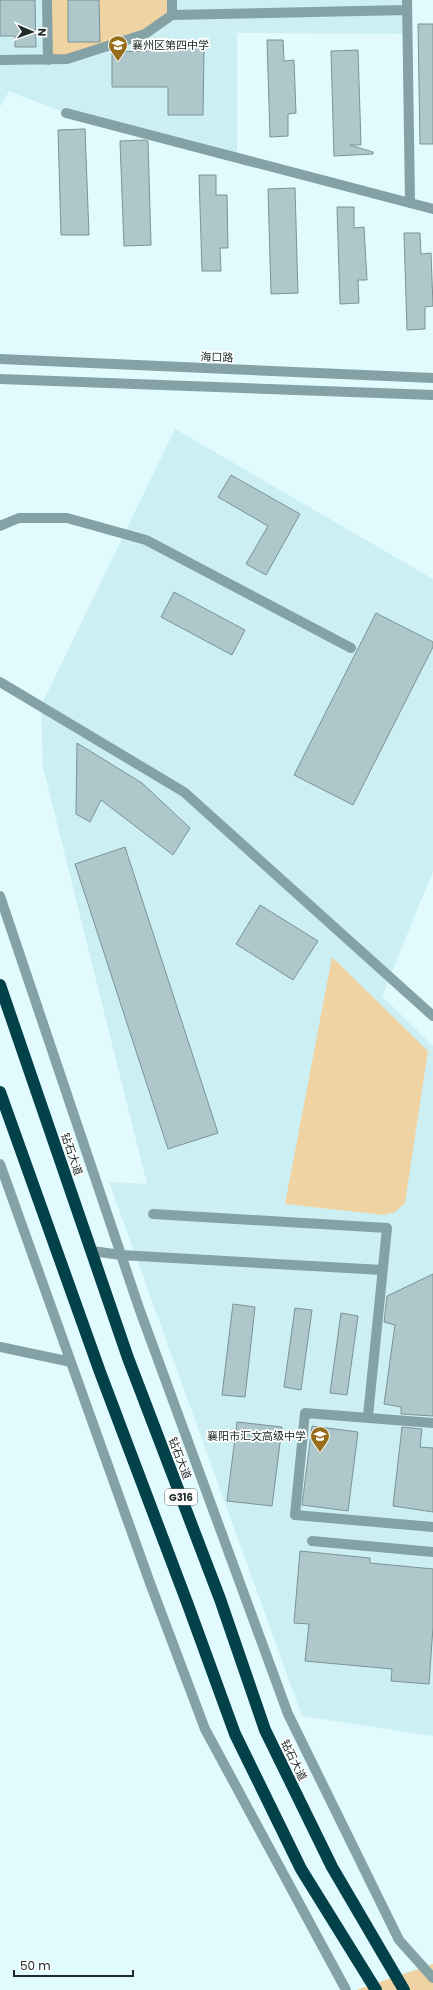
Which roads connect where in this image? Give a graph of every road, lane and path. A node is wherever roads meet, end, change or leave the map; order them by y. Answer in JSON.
{"nodes":[{"id":1,"x":48,"y":0,"type":"edge"},
{"id":2,"x":172,"y":0,"type":"edge"},
{"id":3,"x":407,"y":5,"type":"edge"},
{"id":4,"x":172,"y":15,"type":"junction"},
{"id":5,"x":0,"y":60,"type":"edge"},
{"id":6,"x":48,"y":60,"type":"junction"},
{"id":7,"x":66,"y":113,"type":"dead end"},
{"id":8,"x":410,"y":203,"type":"junction"},
{"id":9,"x":433,"y":209,"type":"edge"},
{"id":10,"x":0,"y":359,"type":"edge"},
{"id":11,"x":433,"y":378,"type":"edge"},
{"id":12,"x":0,"y":379,"type":"edge"},
{"id":13,"x":433,"y":395,"type":"edge"},
{"id":14,"x":0,"y":526,"type":"edge"},
{"id":15,"x":351,"y":648,"type":"dead end"},
{"id":16,"x":0,"y":682,"type":"edge"},
{"id":17,"x":0,"y":896,"type":"edge"},
{"id":18,"x":0,"y":985,"type":"edge"},
{"id":19,"x":433,"y":1016,"type":"edge"},
{"id":20,"x":0,"y":1092,"type":"edge"},
{"id":21,"x":0,"y":1164,"type":"edge"},
{"id":22,"x":153,"y":1214,"type":"dead end"},
{"id":23,"x":92,"y":1251,"type":"junction"},
{"id":24,"x":121,"y":1255,"type":"junction"},
{"id":25,"x":382,"y":1270,"type":"junction"},
{"id":26,"x":0,"y":1347,"type":"edge"},
{"id":27,"x":71,"y":1362,"type":"junction"},
{"id":28,"x":368,"y":1416,"type":"junction"},
{"id":29,"x":433,"y":1423,"type":"edge"},
{"id":30,"x":433,"y":1527,"type":"edge"},
{"id":31,"x":312,"y":1541,"type":"dead end"},
{"id":32,"x":433,"y":1552,"type":"edge"},
{"id":33,"x":376,"y":1943,"type":"junction"},
{"id":34,"x":433,"y":1978,"type":"edge"},
{"id":35,"x":346,"y":1990,"type":"edge"},
{"id":36,"x":376,"y":1990,"type":"edge"},
{"id":37,"x":404,"y":1990,"type":"edge"},
{"id":38,"x":412,"y":1990,"type":"edge"}],
"edges":[{"from":1,"to":6,"type":"street"},
{"from":2,"to":4,"type":"street"},
{"from":3,"to":4,"type":"street"},
{"from":3,"to":8,"type":"street"},
{"from":4,"to":6,"type":"street"},
{"from":5,"to":6,"type":"street"},
{"from":7,"to":8,"type":"street"},
{"from":8,"to":9,"type":"street"},
{"from":10,"to":11,"type":"street","name":"海口路"},
{"from":12,"to":13,"type":"street"},
{"from":14,"to":15,"type":"street"},
{"from":16,"to":19,"type":"street"},
{"from":17,"to":24,"type":"street"},
{"from":18,"to":23,"type":"highway","name":"钻石大道","number":"G316"},
{"from":20,"to":36,"type":"highway","number":"G316"},
{"from":21,"to":27,"type":"street"},
{"from":22,"to":25,"type":"street"},
{"from":23,"to":24,"type":"street"},
{"from":23,"to":33,"type":"highway","name":"钻石大道","number":"G316"},
{"from":24,"to":25,"type":"street"},
{"from":24,"to":34,"type":"street"},
{"from":25,"to":28,"type":"street"},
{"from":26,"to":27,"type":"street"},
{"from":27,"to":35,"type":"street"},
{"from":28,"to":29,"type":"street"},
{"from":28,"to":30,"type":"street"},
{"from":31,"to":32,"type":"street"},
{"from":33,"to":37,"type":"highway","name":"钻石大道","number":"G316"},
{"from":33,"to":38,"type":"highway"}]}
